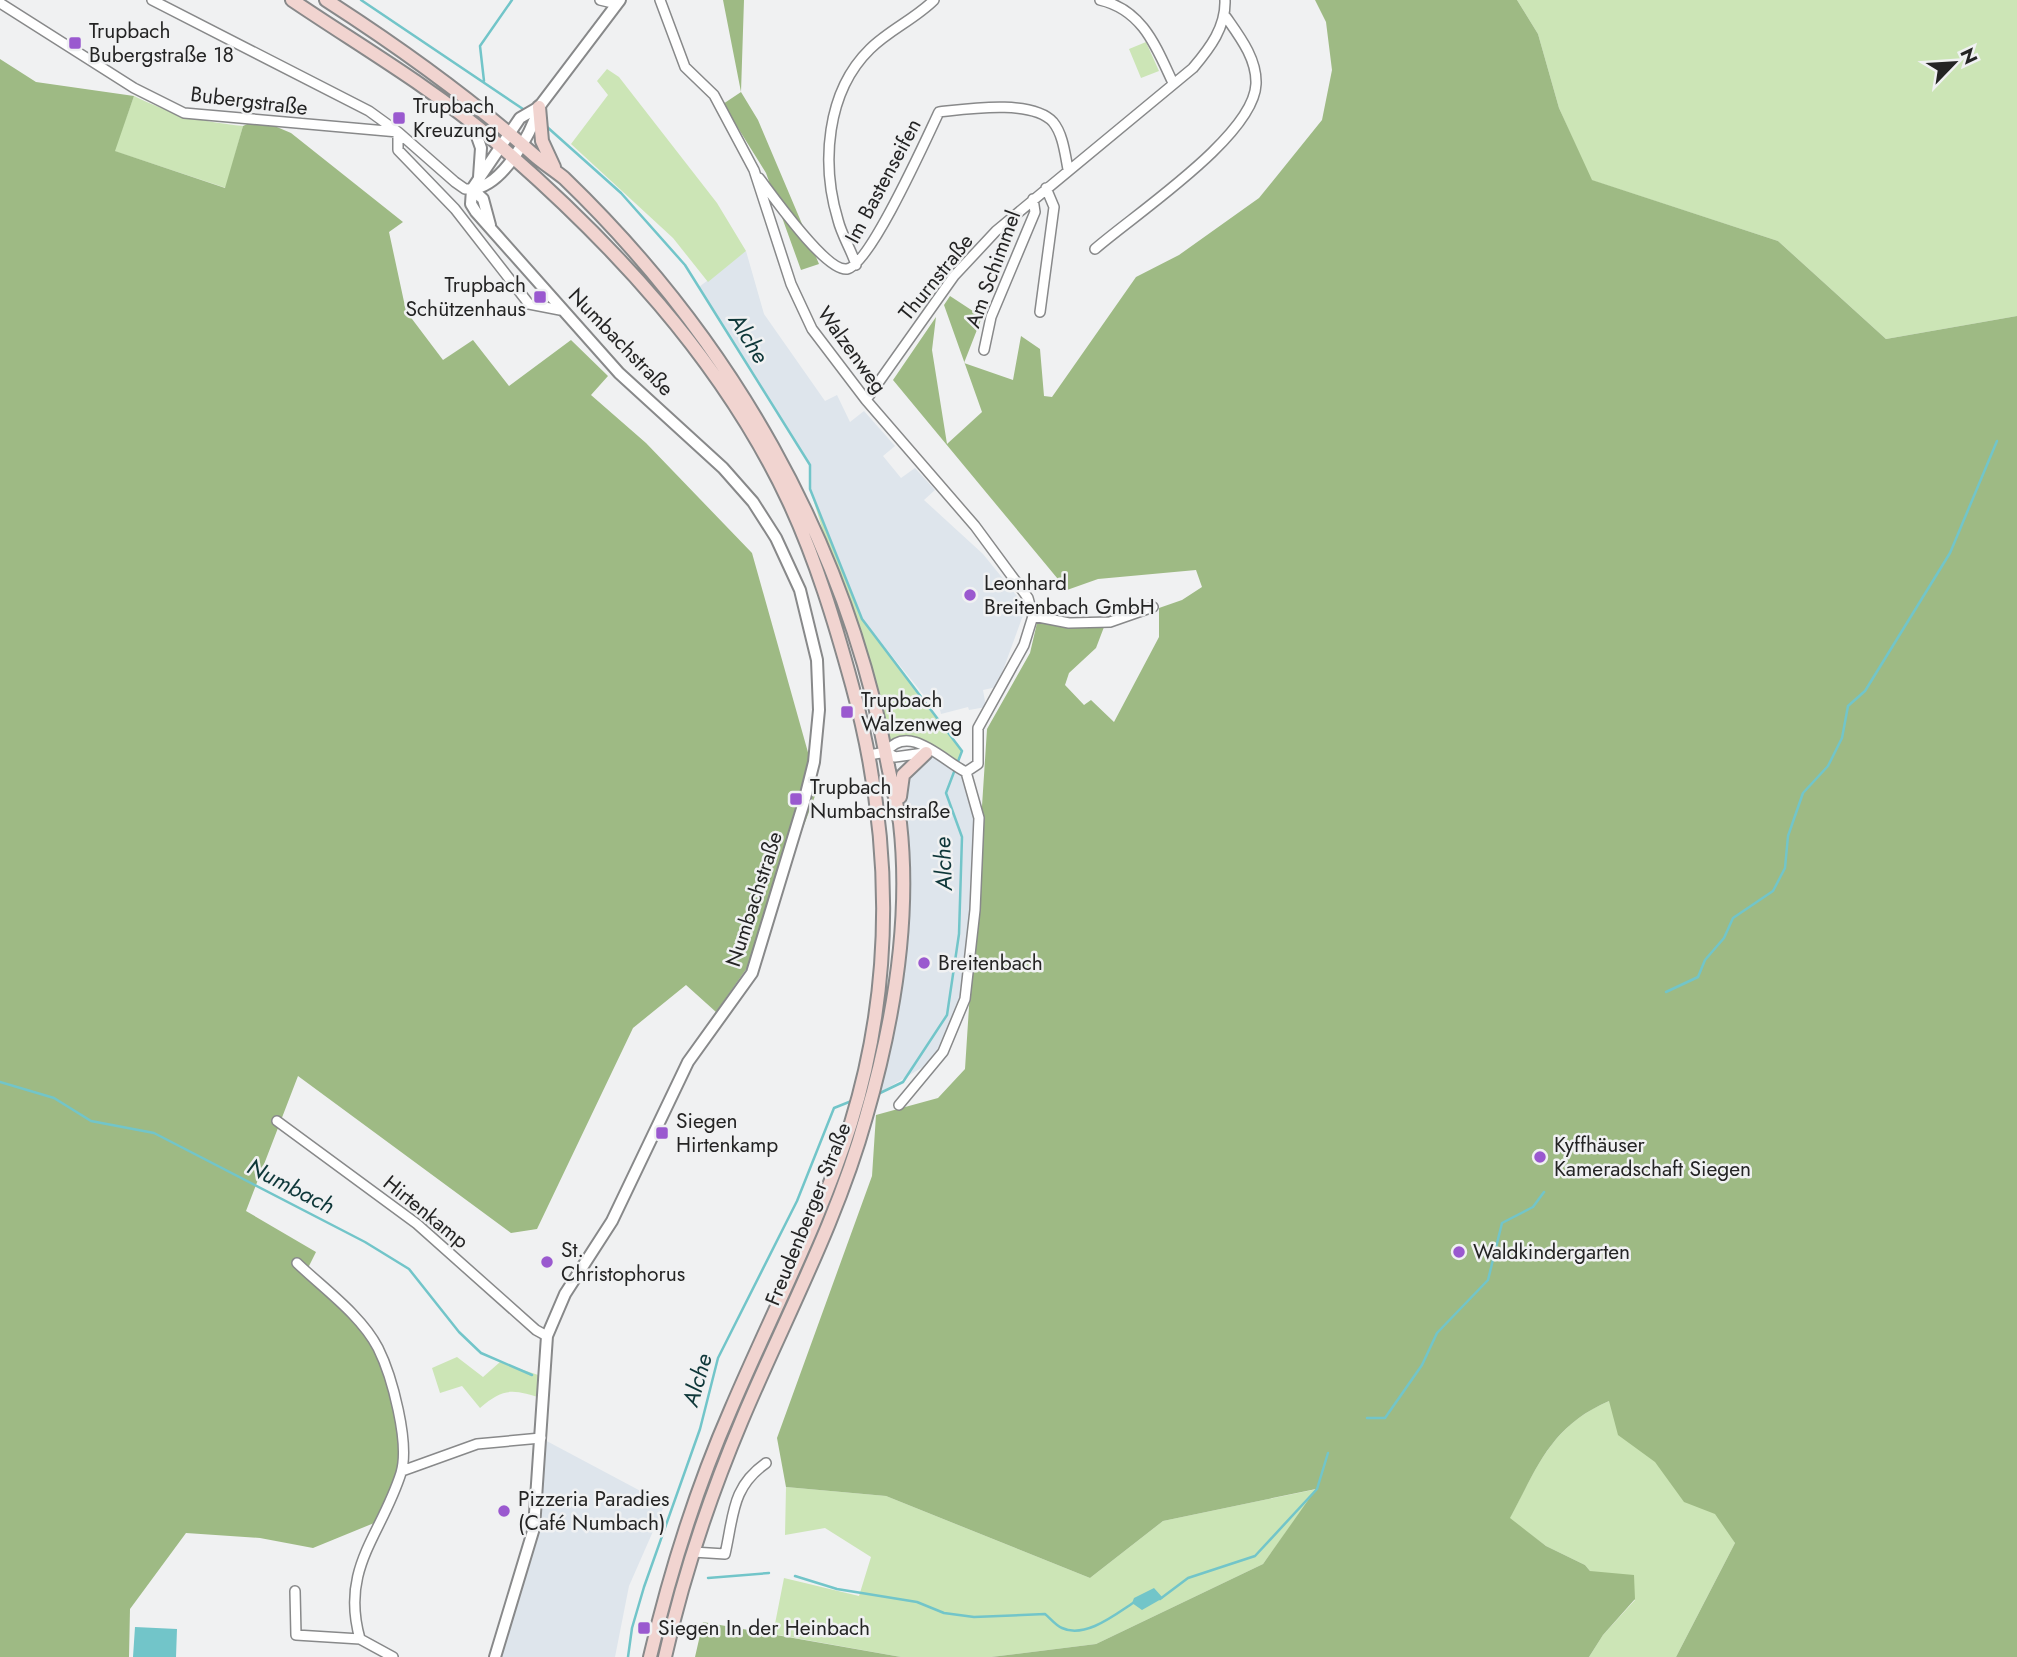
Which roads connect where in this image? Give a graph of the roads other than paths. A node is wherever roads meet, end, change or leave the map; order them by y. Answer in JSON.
{"nodes":[{"id":1,"x":152,"y":0,"type":"edge"},
{"id":2,"x":292,"y":0,"type":"edge"},
{"id":3,"x":326,"y":0,"type":"edge"},
{"id":4,"x":600,"y":0,"type":"edge"},
{"id":5,"x":660,"y":0,"type":"edge"},
{"id":6,"x":934,"y":0,"type":"edge"},
{"id":7,"x":1100,"y":0,"type":"edge"},
{"id":8,"x":1224,"y":0,"type":"edge"},
{"id":9,"x":619,"y":2,"type":"edge"},
{"id":10,"x":0,"y":4,"type":"edge"},
{"id":11,"x":1226,"y":18,"type":"junction"},
{"id":12,"x":1173,"y":83,"type":"junction"},
{"id":13,"x":539,"y":107,"type":"junction"},
{"id":14,"x":473,"y":125,"type":"junction"},
{"id":15,"x":537,"y":127,"type":"junction"},
{"id":16,"x":398,"y":132,"type":"junction"},
{"id":17,"x":510,"y":132,"type":"junction"},
{"id":18,"x":521,"y":143,"type":"junction"},
{"id":19,"x":501,"y":148,"type":"junction"},
{"id":20,"x":511,"y":158,"type":"junction"},
{"id":21,"x":1068,"y":169,"type":"junction"},
{"id":22,"x":754,"y":170,"type":"junction"},
{"id":23,"x":558,"y":173,"type":"junction"},
{"id":24,"x":479,"y":177,"type":"junction"},
{"id":25,"x":1046,"y":188,"type":"junction"},
{"id":26,"x":472,"y":189,"type":"junction"},
{"id":27,"x":1033,"y":199,"type":"junction"},
{"id":28,"x":1095,"y":249,"type":"dead end"},
{"id":29,"x":856,"y":265,"type":"junction"},
{"id":30,"x":560,"y":310,"type":"junction"},
{"id":31,"x":1040,"y":312,"type":"dead end"},
{"id":32,"x":984,"y":350,"type":"dead end"},
{"id":33,"x":866,"y":400,"type":"junction"},
{"id":34,"x":1153,"y":607,"type":"dead end"},
{"id":35,"x":1033,"y":616,"type":"junction"},
{"id":36,"x":886,"y":752,"type":"junction"},
{"id":37,"x":929,"y":752,"type":"junction"},
{"id":38,"x":869,"y":755,"type":"junction"},
{"id":39,"x":966,"y":772,"type":"junction"},
{"id":40,"x":900,"y":821,"type":"junction"},
{"id":41,"x":899,"y":1105,"type":"dead end"},
{"id":42,"x":276,"y":1121,"type":"dead end"},
{"id":43,"x":297,"y":1263,"type":"dead end"},
{"id":44,"x":547,"y":1336,"type":"junction"},
{"id":45,"x":541,"y":1438,"type":"junction"},
{"id":46,"x":766,"y":1463,"type":"dead end"},
{"id":47,"x":402,"y":1471,"type":"junction"},
{"id":48,"x":693,"y":1552,"type":"junction"},
{"id":49,"x":295,"y":1591,"type":"dead end"},
{"id":50,"x":360,"y":1639,"type":"junction"},
{"id":51,"x":393,"y":1657,"type":"edge"},
{"id":52,"x":495,"y":1657,"type":"edge"},
{"id":53,"x":650,"y":1657,"type":"edge"},
{"id":54,"x":665,"y":1657,"type":"edge"}],
"edges":[{"from":1,"to":16,"type":"street"},
{"from":2,"to":14,"type":"main road","name":"Freudenberger Straße"},
{"from":3,"to":17,"type":"main road","name":"Freudenberger Straße"},
{"from":4,"to":9,"type":"street"},
{"from":5,"to":22,"type":"street","name":"Walzenweg"},
{"from":6,"to":29,"type":"street"},
{"from":7,"to":12,"type":"street"},
{"from":8,"to":11,"type":"street"},
{"from":9,"to":13,"type":"street"},
{"from":10,"to":16,"type":"street","name":"Bubergstraße"},
{"from":11,"to":12,"type":"street","name":"Thurnstraße"},
{"from":11,"to":28,"type":"street"},
{"from":12,"to":21,"type":"street","name":"Thurnstraße"},
{"from":13,"to":15,"type":"main road"},
{"from":13,"to":17,"type":"street"},
{"from":14,"to":19,"type":"main road","name":"Freudenberger Straße"},
{"from":14,"to":24,"type":"street"},
{"from":15,"to":18,"type":"street"},
{"from":15,"to":23,"type":"main road"},
{"from":16,"to":26,"type":"street"},
{"from":16,"to":30,"type":"street"},
{"from":17,"to":18,"type":"main road","name":"Freudenberger Straße"},
{"from":17,"to":19,"type":"street"},
{"from":18,"to":20,"type":"street"},
{"from":18,"to":23,"type":"main road","name":"Freudenberger Straße"},
{"from":19,"to":20,"type":"main road","name":"Freudenberger Straße"},
{"from":19,"to":24,"type":"street"},
{"from":20,"to":26,"type":"street"},
{"from":20,"to":38,"type":"main road","name":"Freudenberger Straße"},
{"from":21,"to":25,"type":"street","name":"Thurnstraße"},
{"from":21,"to":29,"type":"street","name":"Im Bastenseifen"},
{"from":22,"to":29,"type":"street"},
{"from":22,"to":33,"type":"street","name":"Walzenweg"},
{"from":23,"to":36,"type":"main road","name":"Freudenberger Straße"},
{"from":24,"to":26,"type":"street"},
{"from":25,"to":27,"type":"street","name":"Thurnstraße"},
{"from":25,"to":31,"type":"street"},
{"from":26,"to":30,"type":"street","name":"Numbachstraße"},
{"from":27,"to":32,"type":"street","name":"Am Schimmel"},
{"from":27,"to":33,"type":"street","name":"Thurnstraße"},
{"from":30,"to":44,"type":"street","name":"Numbachstraße"},
{"from":33,"to":35,"type":"street","name":"Walzenweg"},
{"from":34,"to":35,"type":"street"},
{"from":35,"to":39,"type":"street"},
{"from":36,"to":37,"type":"street"},
{"from":36,"to":37,"type":"street"},
{"from":36,"to":38,"type":"street"},
{"from":36,"to":40,"type":"main road","name":"Freudenberger Straße"},
{"from":37,"to":39,"type":"street"},
{"from":37,"to":40,"type":"main road"},
{"from":38,"to":53,"type":"main road","name":"Freudenberger Straße"},
{"from":39,"to":41,"type":"street"},
{"from":40,"to":48,"type":"main road","name":"Freudenberger Straße"},
{"from":42,"to":44,"type":"street","name":"Hirtenkamp"},
{"from":43,"to":47,"type":"street"},
{"from":44,"to":45,"type":"street","name":"Numbachstraße"},
{"from":45,"to":47,"type":"street"},
{"from":45,"to":52,"type":"street","name":"Numbachstraße"},
{"from":46,"to":48,"type":"street"},
{"from":47,"to":50,"type":"street"},
{"from":48,"to":54,"type":"main road","name":"Freudenberger Straße"},
{"from":49,"to":50,"type":"street"},
{"from":50,"to":51,"type":"street"}]}
